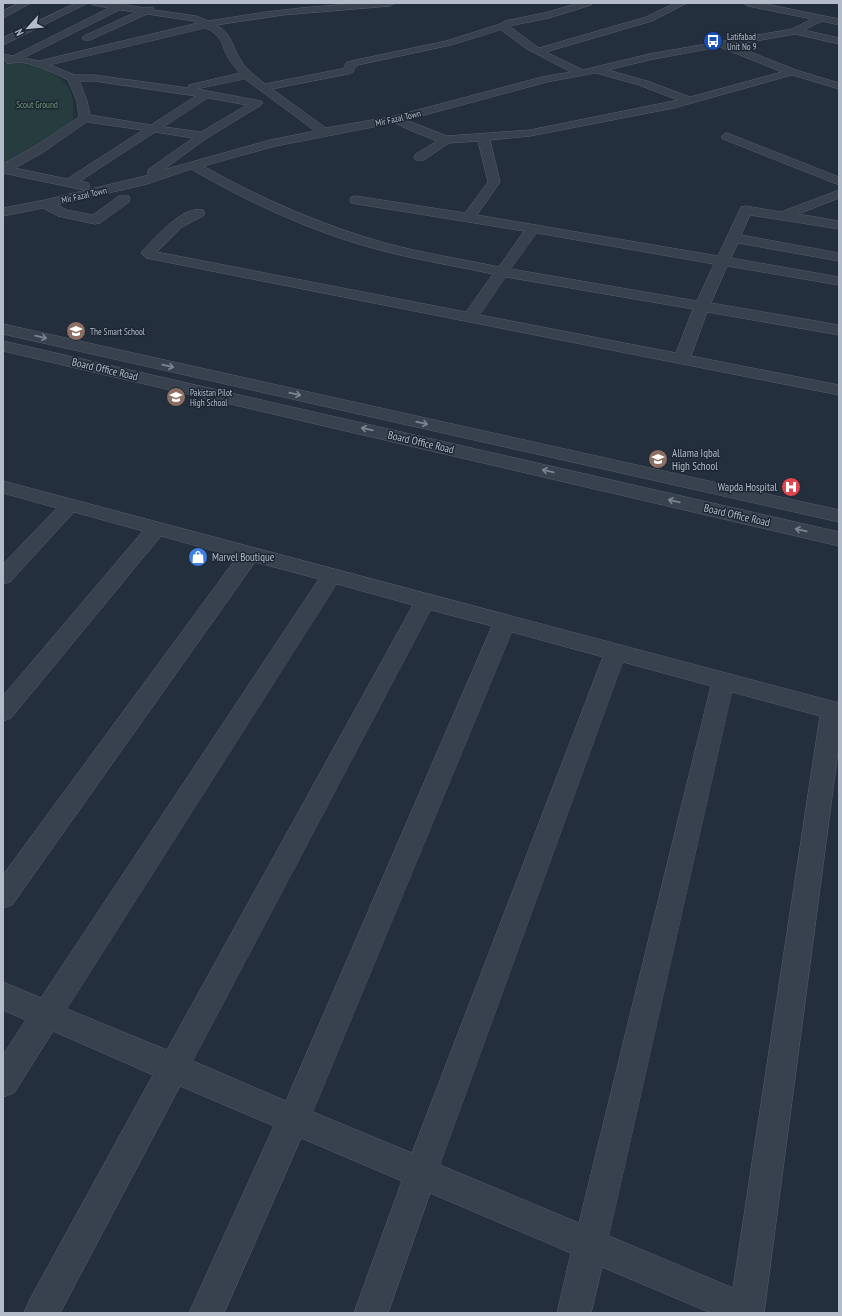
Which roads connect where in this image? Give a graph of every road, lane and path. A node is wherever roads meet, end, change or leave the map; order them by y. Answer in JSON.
{"nodes":[{"id":1,"x":26,"y":3,"type":"edge"},
{"id":2,"x":83,"y":3,"type":"edge"},
{"id":3,"x":96,"y":3,"type":"edge"},
{"id":4,"x":162,"y":3,"type":"edge"},
{"id":5,"x":390,"y":3,"type":"edge"},
{"id":6,"x":588,"y":3,"type":"edge"},
{"id":7,"x":682,"y":3,"type":"edge"},
{"id":8,"x":748,"y":3,"type":"edge"},
{"id":9,"x":806,"y":3,"type":"edge"},
{"id":10,"x":122,"y":5,"type":"edge"},
{"id":11,"x":769,"y":5,"type":"edge"},
{"id":12,"x":148,"y":10,"type":"junction"},
{"id":13,"x":3,"y":14,"type":"edge"},
{"id":14,"x":801,"y":14,"type":"junction"},
{"id":15,"x":821,"y":18,"type":"junction"},
{"id":16,"x":168,"y":19,"type":"dead end"},
{"id":17,"x":838,"y":20,"type":"edge"},
{"id":18,"x":208,"y":25,"type":"junction"},
{"id":19,"x":503,"y":26,"type":"junction"},
{"id":20,"x":195,"y":28,"type":"junction"},
{"id":21,"x":795,"y":31,"type":"junction"},
{"id":22,"x":839,"y":41,"type":"edge"},
{"id":23,"x":3,"y":42,"type":"edge"},
{"id":24,"x":721,"y":44,"type":"junction"},
{"id":25,"x":101,"y":50,"type":"junction"},
{"id":26,"x":538,"y":51,"type":"junction"},
{"id":27,"x":111,"y":57,"type":"dead end"},
{"id":28,"x":9,"y":58,"type":"edge"},
{"id":29,"x":3,"y":64,"type":"edge"},
{"id":30,"x":40,"y":64,"type":"junction"},
{"id":31,"x":597,"y":70,"type":"junction"},
{"id":32,"x":792,"y":72,"type":"junction"},
{"id":33,"x":582,"y":73,"type":"junction"},
{"id":34,"x":247,"y":75,"type":"junction"},
{"id":35,"x":73,"y":78,"type":"junction"},
{"id":36,"x":839,"y":86,"type":"edge"},
{"id":37,"x":264,"y":87,"type":"junction"},
{"id":38,"x":182,"y":90,"type":"junction"},
{"id":39,"x":206,"y":94,"type":"junction"},
{"id":40,"x":277,"y":98,"type":"junction"},
{"id":41,"x":690,"y":101,"type":"junction"},
{"id":42,"x":257,"y":103,"type":"junction"},
{"id":43,"x":85,"y":118,"type":"junction"},
{"id":44,"x":396,"y":119,"type":"junction"},
{"id":45,"x":153,"y":128,"type":"junction"},
{"id":46,"x":324,"y":132,"type":"junction"},
{"id":47,"x":203,"y":136,"type":"junction"},
{"id":48,"x":483,"y":137,"type":"junction"},
{"id":49,"x":728,"y":137,"type":"dead end"},
{"id":50,"x":446,"y":140,"type":"junction"},
{"id":51,"x":420,"y":157,"type":"dead end"},
{"id":52,"x":192,"y":166,"type":"junction"},
{"id":53,"x":3,"y":169,"type":"edge"},
{"id":54,"x":143,"y":181,"type":"junction"},
{"id":55,"x":839,"y":181,"type":"edge"},
{"id":56,"x":70,"y":182,"type":"junction"},
{"id":57,"x":103,"y":190,"type":"junction"},
{"id":58,"x":839,"y":194,"type":"edge"},
{"id":59,"x":124,"y":199,"type":"dead end"},
{"id":60,"x":356,"y":200,"type":"dead end"},
{"id":61,"x":45,"y":204,"type":"junction"},
{"id":62,"x":3,"y":212,"type":"edge"},
{"id":63,"x":198,"y":213,"type":"dead end"},
{"id":64,"x":783,"y":216,"type":"junction"},
{"id":65,"x":468,"y":218,"type":"junction"},
{"id":66,"x":95,"y":220,"type":"junction"},
{"id":67,"x":839,"y":225,"type":"edge"},
{"id":68,"x":533,"y":228,"type":"junction"},
{"id":69,"x":83,"y":229,"type":"dead end"},
{"id":70,"x":734,"y":238,"type":"junction"},
{"id":71,"x":839,"y":257,"type":"edge"},
{"id":72,"x":723,"y":261,"type":"junction"},
{"id":73,"x":503,"y":272,"type":"junction"},
{"id":74,"x":839,"y":281,"type":"edge"},
{"id":75,"x":702,"y":306,"type":"junction"},
{"id":76,"x":470,"y":318,"type":"junction"},
{"id":77,"x":3,"y":329,"type":"edge"},
{"id":78,"x":839,"y":330,"type":"edge"},
{"id":79,"x":3,"y":346,"type":"edge"},
{"id":80,"x":682,"y":360,"type":"junction"},
{"id":81,"x":839,"y":390,"type":"edge"},
{"id":82,"x":4,"y":489,"type":"edge"},
{"id":83,"x":70,"y":505,"type":"junction"},
{"id":84,"x":839,"y":516,"type":"edge"},
{"id":85,"x":156,"y":528,"type":"junction"},
{"id":86,"x":839,"y":539,"type":"edge"},
{"id":87,"x":250,"y":554,"type":"junction"},
{"id":88,"x":332,"y":576,"type":"junction"},
{"id":89,"x":3,"y":577,"type":"edge"},
{"id":90,"x":425,"y":601,"type":"junction"},
{"id":91,"x":505,"y":622,"type":"junction"},
{"id":92,"x":616,"y":652,"type":"junction"},
{"id":93,"x":722,"y":681,"type":"junction"},
{"id":94,"x":835,"y":711,"type":"edge"},
{"id":95,"x":3,"y":712,"type":"edge"},
{"id":96,"x":3,"y":896,"type":"edge"},
{"id":97,"x":3,"y":996,"type":"edge"},
{"id":98,"x":46,"y":1014,"type":"junction"},
{"id":99,"x":172,"y":1067,"type":"junction"},
{"id":100,"x":3,"y":1082,"type":"edge"},
{"id":101,"x":294,"y":1119,"type":"junction"},
{"id":102,"x":421,"y":1173,"type":"junction"},
{"id":103,"x":591,"y":1245,"type":"junction"},
{"id":104,"x":747,"y":1312,"type":"edge"},
{"id":105,"x":41,"y":1313,"type":"edge"},
{"id":106,"x":206,"y":1313,"type":"edge"},
{"id":107,"x":371,"y":1313,"type":"edge"},
{"id":108,"x":574,"y":1313,"type":"edge"}],
"edges":[{"from":1,"to":13,"type":"street"},
{"from":2,"to":23,"type":"street"},
{"from":3,"to":10,"type":"street"},
{"from":4,"to":12,"type":"street"},
{"from":5,"to":18,"type":"street"},
{"from":6,"to":19,"type":"street"},
{"from":7,"to":26,"type":"street"},
{"from":8,"to":11,"type":"street"},
{"from":9,"to":14,"type":"street"},
{"from":10,"to":12,"type":"street"},
{"from":10,"to":28,"type":"street"},
{"from":11,"to":14,"type":"street"},
{"from":12,"to":18,"type":"street"},
{"from":12,"to":25,"type":"street"},
{"from":14,"to":15,"type":"street"},
{"from":15,"to":17,"type":"street"},
{"from":15,"to":21,"type":"street"},
{"from":16,"to":20,"type":"street"},
{"from":18,"to":20,"type":"street"},
{"from":18,"to":34,"type":"street"},
{"from":19,"to":26,"type":"street"},
{"from":19,"to":37,"type":"street"},
{"from":20,"to":25,"type":"street"},
{"from":21,"to":22,"type":"street"},
{"from":21,"to":24,"type":"street","name":"Mir Fazal Town"},
{"from":24,"to":31,"type":"street","name":"Mir Fazal Town"},
{"from":24,"to":32,"type":"street"},
{"from":25,"to":27,"type":"street"},
{"from":25,"to":30,"type":"street"},
{"from":26,"to":33,"type":"street"},
{"from":28,"to":29,"type":"street"},
{"from":28,"to":30,"type":"street"},
{"from":30,"to":35,"type":"street"},
{"from":31,"to":33,"type":"street","name":"Mir Fazal Town"},
{"from":31,"to":41,"type":"street"},
{"from":32,"to":36,"type":"street"},
{"from":32,"to":41,"type":"street"},
{"from":33,"to":44,"type":"street","name":"Mir Fazal Town"},
{"from":34,"to":37,"type":"street"},
{"from":34,"to":38,"type":"street"},
{"from":35,"to":38,"type":"street"},
{"from":35,"to":43,"type":"street"},
{"from":37,"to":40,"type":"street"},
{"from":38,"to":39,"type":"street"},
{"from":39,"to":42,"type":"street"},
{"from":39,"to":45,"type":"street"},
{"from":40,"to":42,"type":"street"},
{"from":40,"to":46,"type":"street"},
{"from":41,"to":48,"type":"street"},
{"from":42,"to":47,"type":"street"},
{"from":43,"to":45,"type":"street"},
{"from":43,"to":53,"type":"street"},
{"from":44,"to":46,"type":"street","name":"Mir Fazal Town"},
{"from":44,"to":50,"type":"street"},
{"from":45,"to":47,"type":"street"},
{"from":45,"to":56,"type":"street"},
{"from":46,"to":52,"type":"street","name":"Mir Fazal Town"},
{"from":47,"to":54,"type":"street"},
{"from":48,"to":50,"type":"street"},
{"from":48,"to":65,"type":"street"},
{"from":49,"to":55,"type":"street"},
{"from":50,"to":51,"type":"street"},
{"from":52,"to":54,"type":"street","name":"Mir Fazal Town"},
{"from":52,"to":73,"type":"street"},
{"from":53,"to":56,"type":"street"},
{"from":54,"to":57,"type":"street","name":"Mir Fazal Town"},
{"from":56,"to":57,"type":"street"},
{"from":57,"to":61,"type":"street","name":"Mir Fazal Town"},
{"from":58,"to":64,"type":"street"},
{"from":59,"to":66,"type":"street"},
{"from":60,"to":65,"type":"street"},
{"from":61,"to":62,"type":"street","name":"Mir Fazal Town"},
{"from":61,"to":66,"type":"street"},
{"from":63,"to":76,"type":"street"},
{"from":64,"to":67,"type":"street"},
{"from":64,"to":70,"type":"street"},
{"from":65,"to":68,"type":"street"},
{"from":66,"to":69,"type":"street"},
{"from":68,"to":72,"type":"street"},
{"from":68,"to":73,"type":"street"},
{"from":70,"to":71,"type":"street"},
{"from":70,"to":72,"type":"street"},
{"from":72,"to":74,"type":"street"},
{"from":72,"to":75,"type":"street"},
{"from":73,"to":75,"type":"street"},
{"from":73,"to":76,"type":"street"},
{"from":75,"to":78,"type":"street"},
{"from":75,"to":80,"type":"street"},
{"from":76,"to":80,"type":"street"},
{"from":77,"to":84,"type":"street","name":"Board Office Road","one_way":true},
{"from":86,"to":79,"type":"street","name":"Board Office Road","one_way":true},
{"from":80,"to":81,"type":"street"},
{"from":82,"to":83,"type":"street"},
{"from":83,"to":85,"type":"street"},
{"from":83,"to":89,"type":"street"},
{"from":85,"to":87,"type":"street"},
{"from":85,"to":95,"type":"street"},
{"from":87,"to":88,"type":"street"},
{"from":87,"to":96,"type":"street"},
{"from":88,"to":90,"type":"street"},
{"from":88,"to":98,"type":"street"},
{"from":90,"to":91,"type":"street"},
{"from":90,"to":99,"type":"street"},
{"from":91,"to":92,"type":"street"},
{"from":91,"to":101,"type":"street"},
{"from":92,"to":93,"type":"street"},
{"from":92,"to":102,"type":"street"},
{"from":93,"to":94,"type":"street"},
{"from":93,"to":103,"type":"street"},
{"from":94,"to":104,"type":"street"},
{"from":97,"to":98,"type":"street"},
{"from":98,"to":99,"type":"street"},
{"from":98,"to":100,"type":"street"},
{"from":99,"to":101,"type":"street"},
{"from":99,"to":105,"type":"street"},
{"from":101,"to":102,"type":"street"},
{"from":101,"to":106,"type":"street"},
{"from":102,"to":103,"type":"street"},
{"from":102,"to":107,"type":"street"},
{"from":103,"to":104,"type":"street"},
{"from":103,"to":108,"type":"street"}]}
